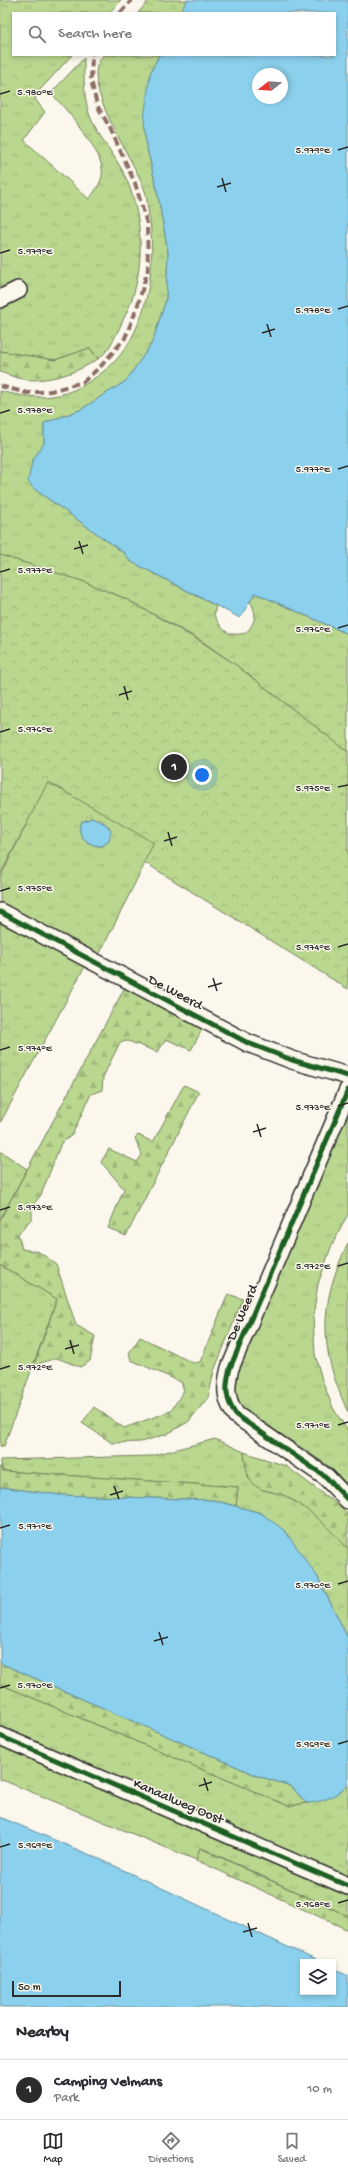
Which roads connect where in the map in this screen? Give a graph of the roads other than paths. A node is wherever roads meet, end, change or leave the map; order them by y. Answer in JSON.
{"nodes":[{"id":1,"x":18,"y":290,"type":"dead end"},
{"id":2,"x":0,"y":299,"type":"edge"},
{"id":3,"x":0,"y":912,"type":"edge"},
{"id":4,"x":348,"y":1076,"type":"edge"},
{"id":5,"x":348,"y":1090,"type":"edge"},
{"id":6,"x":348,"y":1500,"type":"edge"},
{"id":7,"x":0,"y":1736,"type":"edge"},
{"id":8,"x":348,"y":1886,"type":"edge"}],
"edges":[{"from":1,"to":2,"type":"street"},
{"from":3,"to":4,"type":"street","name":"De Weerd"},
{"from":5,"to":6,"type":"street","name":"De Weerd"},
{"from":7,"to":8,"type":"street","name":"Kanaalweg Oost"}]}
